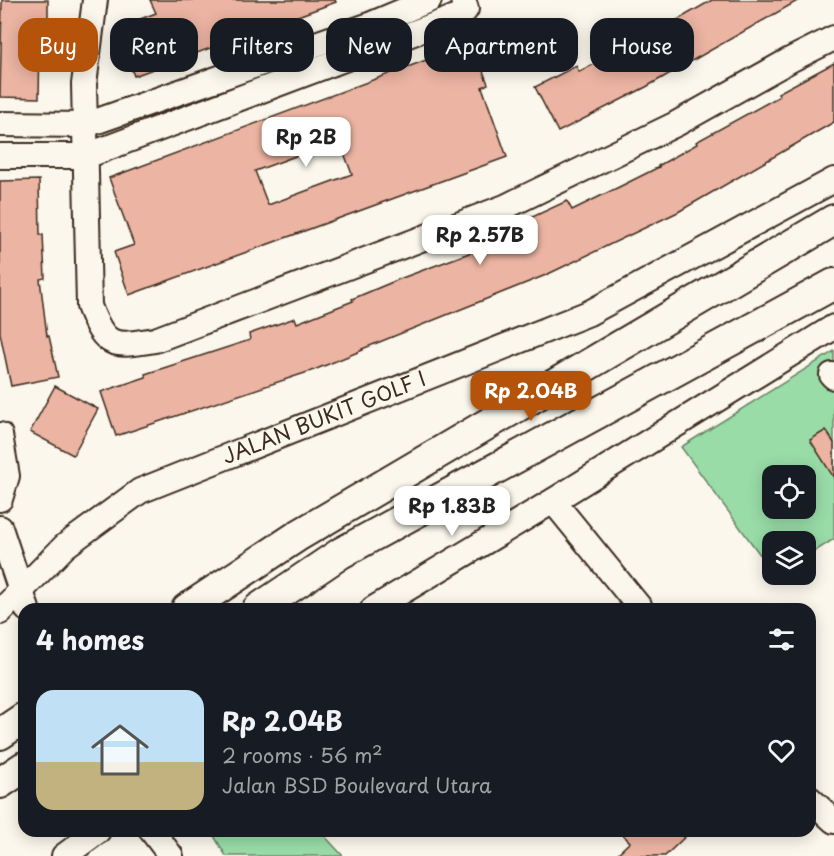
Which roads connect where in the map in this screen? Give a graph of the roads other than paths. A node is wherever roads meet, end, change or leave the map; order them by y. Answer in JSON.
{"nodes":[{"id":1,"x":95,"y":0,"type":"edge"},
{"id":2,"x":429,"y":0,"type":"edge"},
{"id":3,"x":463,"y":0,"type":"edge"},
{"id":4,"x":834,"y":39,"type":"edge"},
{"id":5,"x":314,"y":45,"type":"edge"},
{"id":6,"x":314,"y":71,"type":"edge"},
{"id":7,"x":238,"y":72,"type":"edge"},
{"id":8,"x":311,"y":72,"type":"edge"},
{"id":9,"x":0,"y":124,"type":"edge"},
{"id":10,"x":86,"y":125,"type":"junction"},
{"id":11,"x":0,"y":156,"type":"edge"},
{"id":12,"x":86,"y":156,"type":"junction"},
{"id":13,"x":834,"y":180,"type":"edge"},
{"id":14,"x":834,"y":220,"type":"edge"},
{"id":15,"x":834,"y":284,"type":"edge"},
{"id":16,"x":834,"y":327,"type":"edge"},
{"id":17,"x":0,"y":435,"type":"edge"},
{"id":18,"x":0,"y":499,"type":"edge"},
{"id":19,"x":553,"y":501,"type":"junction"},
{"id":20,"x":0,"y":528,"type":"edge"},
{"id":21,"x":24,"y":600,"type":"edge"},
{"id":22,"x":196,"y":603,"type":"edge"},
{"id":23,"x":267,"y":603,"type":"edge"},
{"id":24,"x":383,"y":603,"type":"edge"},
{"id":25,"x":636,"y":603,"type":"edge"},
{"id":26,"x":0,"y":612,"type":"edge"},
{"id":27,"x":18,"y":722,"type":"edge"},
{"id":28,"x":0,"y":734,"type":"edge"},
{"id":29,"x":18,"y":771,"type":"edge"},
{"id":30,"x":0,"y":783,"type":"edge"},
{"id":31,"x":816,"y":805,"type":"edge"},
{"id":32,"x":834,"y":822,"type":"edge"},
{"id":33,"x":90,"y":837,"type":"edge"},
{"id":34,"x":157,"y":837,"type":"edge"},
{"id":35,"x":64,"y":856,"type":"edge"},
{"id":36,"x":171,"y":856,"type":"edge"}],
"edges":[{"from":1,"to":10,"type":"street"},
{"from":2,"to":5,"type":"street"},
{"from":3,"to":6,"type":"street"},
{"from":4,"to":12,"type":"street"},
{"from":7,"to":10,"type":"street"},
{"from":8,"to":12,"type":"street"},
{"from":9,"to":10,"type":"street"},
{"from":10,"to":12,"type":"street"},
{"from":11,"to":12,"type":"street"},
{"from":13,"to":21,"type":"street","name":"JALAN BUKIT GOLF I"},
{"from":14,"to":22,"type":"main road"},
{"from":15,"to":23,"type":"main road"},
{"from":16,"to":19,"type":"street"},
{"from":17,"to":18,"type":"street"},
{"from":19,"to":24,"type":"street"},
{"from":19,"to":25,"type":"street"},
{"from":20,"to":21,"type":"street"},
{"from":21,"to":26,"type":"street","name":"JALAN BUKIT GOLF I"},
{"from":27,"to":28,"type":"main road"},
{"from":29,"to":30,"type":"main road"},
{"from":31,"to":32,"type":"street"},
{"from":33,"to":35,"type":"street"},
{"from":34,"to":36,"type":"street"}]}
